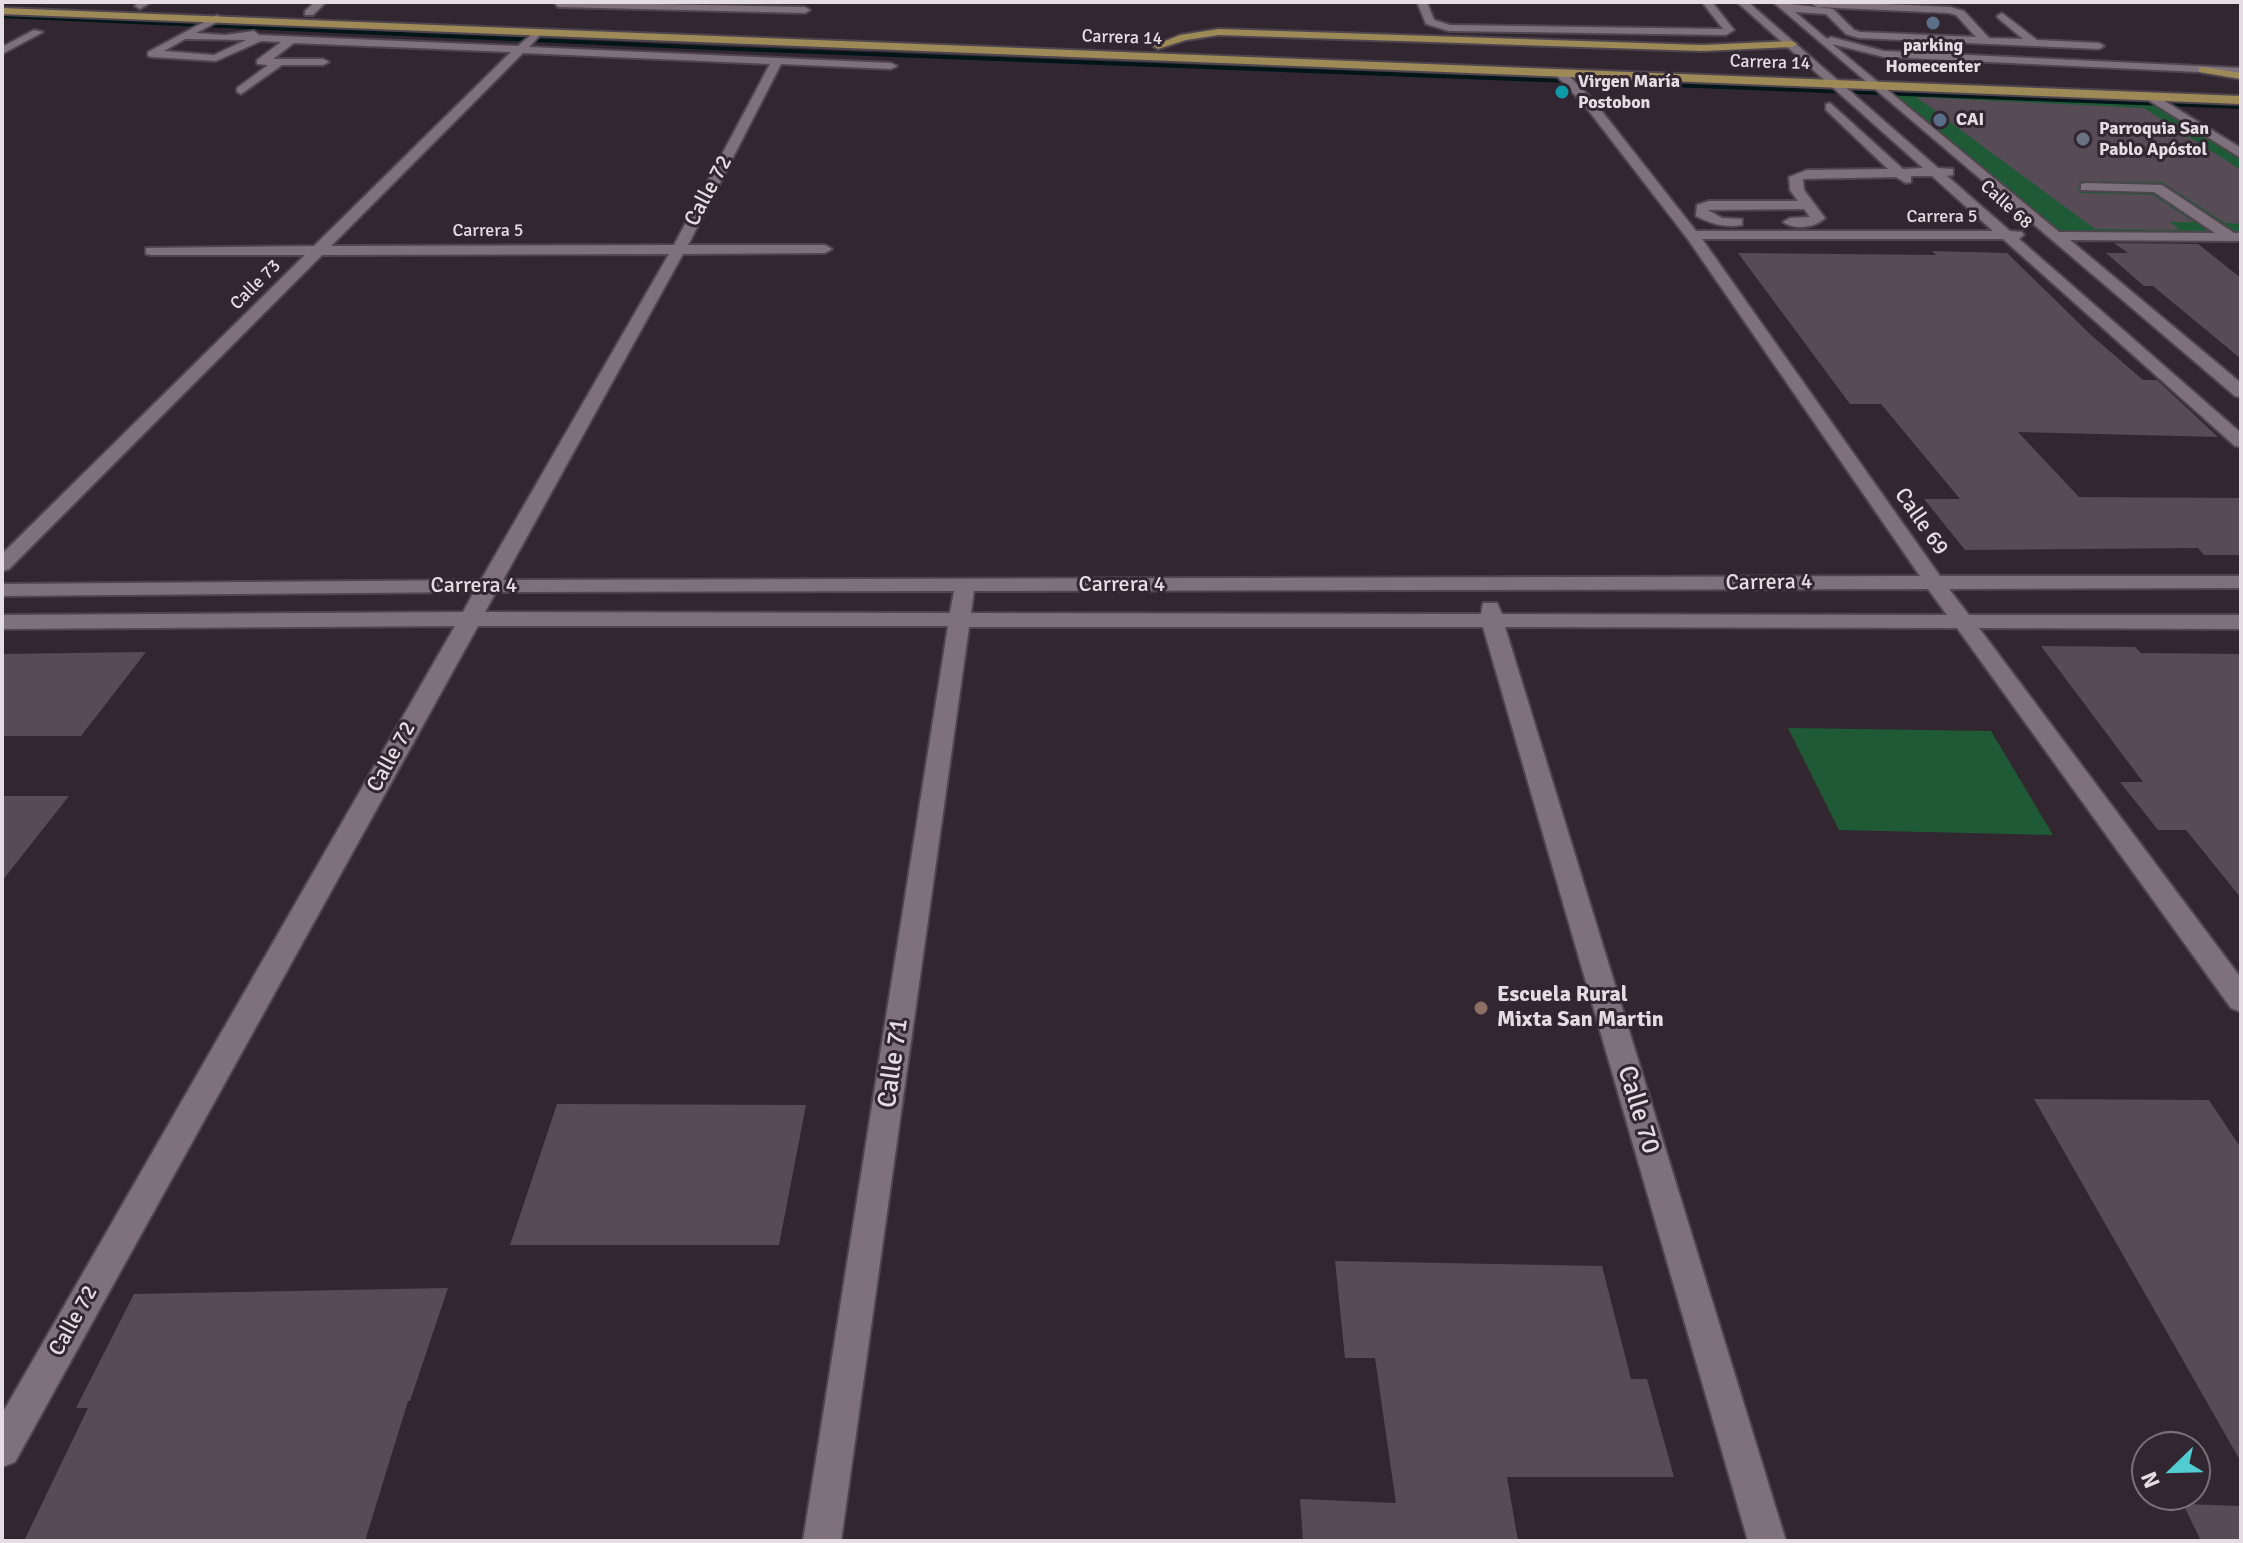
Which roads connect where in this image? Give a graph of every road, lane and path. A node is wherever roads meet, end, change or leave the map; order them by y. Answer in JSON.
{"nodes":[{"id":1,"x":51,"y":2,"type":"edge"},
{"id":2,"x":321,"y":2,"type":"edge"},
{"id":3,"x":1422,"y":2,"type":"edge"},
{"id":4,"x":1707,"y":2,"type":"edge"},
{"id":5,"x":1742,"y":2,"type":"edge"},
{"id":6,"x":558,"y":3,"type":"edge"},
{"id":7,"x":598,"y":3,"type":"edge"},
{"id":8,"x":143,"y":4,"type":"edge"},
{"id":9,"x":1780,"y":4,"type":"edge"},
{"id":10,"x":690,"y":5,"type":"edge"},
{"id":11,"x":1867,"y":7,"type":"junction"},
{"id":12,"x":1909,"y":8,"type":"junction"},
{"id":13,"x":2,"y":11,"type":"edge"},
{"id":14,"x":804,"y":11,"type":"edge"},
{"id":15,"x":309,"y":13,"type":"junction"},
{"id":16,"x":547,"y":15,"type":"dead end"},
{"id":17,"x":2002,"y":16,"type":"dead end"},
{"id":18,"x":1879,"y":17,"type":"dead end"},
{"id":19,"x":217,"y":18,"type":"junction"},
{"id":20,"x":1921,"y":18,"type":"dead end"},
{"id":21,"x":293,"y":22,"type":"junction"},
{"id":22,"x":1891,"y":27,"type":"dead end"},
{"id":23,"x":1934,"y":28,"type":"dead end"},
{"id":24,"x":38,"y":32,"type":"dead end"},
{"id":25,"x":1435,"y":32,"type":"junction"},
{"id":26,"x":1653,"y":33,"type":"junction"},
{"id":27,"x":183,"y":36,"type":"junction"},
{"id":28,"x":1817,"y":36,"type":"junction"},
{"id":29,"x":241,"y":37,"type":"junction"},
{"id":30,"x":1903,"y":37,"type":"junction"},
{"id":31,"x":260,"y":38,"type":"junction"},
{"id":32,"x":1946,"y":39,"type":"junction"},
{"id":33,"x":291,"y":40,"type":"junction"},
{"id":34,"x":1985,"y":40,"type":"junction"},
{"id":35,"x":529,"y":41,"type":"junction"},
{"id":36,"x":2034,"y":43,"type":"junction"},
{"id":37,"x":1792,"y":44,"type":"junction"},
{"id":38,"x":1158,"y":46,"type":"junction"},
{"id":39,"x":1662,"y":46,"type":"junction"},
{"id":40,"x":2099,"y":46,"type":"dead end"},
{"id":41,"x":2,"y":51,"type":"edge"},
{"id":42,"x":777,"y":61,"type":"junction"},
{"id":43,"x":323,"y":62,"type":"dead end"},
{"id":44,"x":278,"y":63,"type":"junction"},
{"id":45,"x":891,"y":66,"type":"dead end"},
{"id":46,"x":2203,"y":70,"type":"joint"},
{"id":47,"x":1824,"y":72,"type":"junction"},
{"id":48,"x":1861,"y":72,"type":"junction"},
{"id":49,"x":2241,"y":73,"type":"edge"},
{"id":50,"x":1568,"y":81,"type":"junction"},
{"id":51,"x":1840,"y":88,"type":"junction"},
{"id":52,"x":2241,"y":88,"type":"edge"},
{"id":53,"x":1878,"y":89,"type":"junction"},
{"id":54,"x":241,"y":90,"type":"dead end"},
{"id":55,"x":2153,"y":99,"type":"junction"},
{"id":56,"x":2241,"y":100,"type":"edge"},
{"id":57,"x":1830,"y":107,"type":"dead end"},
{"id":58,"x":2241,"y":154,"type":"edge"},
{"id":59,"x":1978,"y":172,"type":"junction"},
{"id":60,"x":1901,"y":173,"type":"junction"},
{"id":61,"x":1939,"y":173,"type":"junction"},
{"id":62,"x":2086,"y":187,"type":"dead end"},
{"id":63,"x":2157,"y":188,"type":"junction"},
{"id":64,"x":2187,"y":188,"type":"dead end"},
{"id":65,"x":1898,"y":190,"type":"dead end"},
{"id":66,"x":1806,"y":195,"type":"junction"},
{"id":67,"x":1692,"y":235,"type":"junction"},
{"id":68,"x":2010,"y":235,"type":"junction"},
{"id":69,"x":2059,"y":236,"type":"junction"},
{"id":70,"x":2236,"y":237,"type":"edge"},
{"id":71,"x":680,"y":247,"type":"junction"},
{"id":72,"x":825,"y":249,"type":"dead end"},
{"id":73,"x":319,"y":250,"type":"junction"},
{"id":74,"x":151,"y":251,"type":"dead end"},
{"id":75,"x":2241,"y":392,"type":"edge"},
{"id":76,"x":2241,"y":442,"type":"edge"},
{"id":77,"x":2,"y":565,"type":"edge"},
{"id":78,"x":1933,"y":581,"type":"junction"},
{"id":79,"x":2241,"y":582,"type":"edge"},
{"id":80,"x":703,"y":585,"type":"junction"},
{"id":81,"x":965,"y":585,"type":"junction"},
{"id":82,"x":489,"y":586,"type":"junction"},
{"id":83,"x":1487,"y":586,"type":"junction"},
{"id":84,"x":227,"y":588,"type":"junction"},
{"id":85,"x":2,"y":590,"type":"edge"},
{"id":86,"x":470,"y":619,"type":"junction"},
{"id":87,"x":698,"y":620,"type":"junction"},
{"id":88,"x":1491,"y":620,"type":"junction"},
{"id":89,"x":191,"y":621,"type":"junction"},
{"id":90,"x":960,"y":621,"type":"junction"},
{"id":91,"x":2,"y":622,"type":"edge"},
{"id":92,"x":2241,"y":622,"type":"edge"},
{"id":93,"x":1963,"y":623,"type":"junction"},
{"id":94,"x":2241,"y":1000,"type":"edge"},
{"id":95,"x":2,"y":1449,"type":"edge"},
{"id":96,"x":822,"y":1541,"type":"edge"},
{"id":97,"x":1767,"y":1541,"type":"edge"}],
"edges":[{"from":1,"to":8,"type":"main road","name":"Carrera 14"},
{"from":2,"to":15,"type":"street"},
{"from":3,"to":25,"type":"street"},
{"from":4,"to":26,"type":"street"},
{"from":5,"to":37,"type":"street","name":"Calle 68"},
{"from":6,"to":7,"type":"street"},
{"from":6,"to":16,"type":"street"},
{"from":7,"to":10,"type":"street"},
{"from":8,"to":15,"type":"main road","name":"Carrera 14"},
{"from":9,"to":11,"type":"street"},
{"from":9,"to":28,"type":"street","name":"Calle 68"},
{"from":9,"to":30,"type":"street"},
{"from":10,"to":14,"type":"street"},
{"from":11,"to":12,"type":"street"},
{"from":11,"to":18,"type":"street"},
{"from":12,"to":20,"type":"street"},
{"from":12,"to":34,"type":"street"},
{"from":13,"to":19,"type":"main road","name":"Carrera 14"},
{"from":15,"to":38,"type":"main road","name":"Carrera 14"},
{"from":17,"to":36,"type":"street"},
{"from":19,"to":21,"type":"main road","name":"Carrera 14"},
{"from":19,"to":27,"type":"street"},
{"from":21,"to":29,"type":"street"},
{"from":21,"to":35,"type":"main road","name":"Carrera 14"},
{"from":22,"to":30,"type":"street"},
{"from":23,"to":32,"type":"street"},
{"from":24,"to":41,"type":"street"},
{"from":25,"to":26,"type":"street"},
{"from":25,"to":38,"type":"main road"},
{"from":25,"to":39,"type":"main road"},
{"from":26,"to":39,"type":"street"},
{"from":27,"to":29,"type":"street"},
{"from":27,"to":31,"type":"street"},
{"from":28,"to":46,"type":"street"},
{"from":28,"to":48,"type":"street","name":"Calle 68"},
{"from":29,"to":31,"type":"street"},
{"from":30,"to":32,"type":"street"},
{"from":31,"to":33,"type":"street"},
{"from":32,"to":34,"type":"street"},
{"from":33,"to":35,"type":"street"},
{"from":33,"to":44,"type":"street"},
{"from":34,"to":36,"type":"street"},
{"from":35,"to":42,"type":"street"},
{"from":35,"to":50,"type":"main road","name":"Carrera 14"},
{"from":35,"to":73,"type":"street","name":"Calle 73"},
{"from":36,"to":40,"type":"street"},
{"from":37,"to":39,"type":"main road"},
{"from":37,"to":47,"type":"street","name":"Calle 68"},
{"from":38,"to":47,"type":"main road","name":"Carrera 14"},
{"from":42,"to":45,"type":"street"},
{"from":42,"to":71,"type":"street","name":"Calle 72"},
{"from":43,"to":44,"type":"street"},
{"from":44,"to":54,"type":"street"},
{"from":46,"to":49,"type":"main road"},
{"from":47,"to":48,"type":"main road","name":"Carrera 14"},
{"from":47,"to":51,"type":"street","name":"Calle 68"},
{"from":48,"to":52,"type":"main road","name":"Carrera 14"},
{"from":48,"to":53,"type":"street","name":"Calle 68"},
{"from":50,"to":51,"type":"main road","name":"Carrera 14"},
{"from":50,"to":67,"type":"street","name":"Calle 69"},
{"from":51,"to":53,"type":"main road","name":"Carrera 14"},
{"from":51,"to":61,"type":"street","name":"Calle 68"},
{"from":53,"to":55,"type":"main road","name":"Carrera 14"},
{"from":53,"to":59,"type":"street","name":"Calle 68"},
{"from":55,"to":56,"type":"main road","name":"Carrera 14"},
{"from":55,"to":58,"type":"street"},
{"from":57,"to":60,"type":"street"},
{"from":59,"to":61,"type":"street"},
{"from":59,"to":69,"type":"street","name":"Calle 68"},
{"from":60,"to":61,"type":"street"},
{"from":60,"to":65,"type":"street"},
{"from":60,"to":66,"type":"street"},
{"from":61,"to":68,"type":"street","name":"Calle 68"},
{"from":62,"to":63,"type":"street"},
{"from":63,"to":64,"type":"street"},
{"from":63,"to":70,"type":"street"},
{"from":66,"to":66,"type":"street"},
{"from":67,"to":68,"type":"street","name":"Carrera 5"},
{"from":67,"to":78,"type":"street","name":"Calle 69"},
{"from":68,"to":69,"type":"street","name":"Carrera 5"},
{"from":68,"to":76,"type":"street","name":"Calle 68"},
{"from":69,"to":70,"type":"street","name":"Carrera 5"},
{"from":69,"to":75,"type":"street","name":"Calle 68"},
{"from":71,"to":72,"type":"street","name":"Carrera 5"},
{"from":71,"to":73,"type":"street","name":"Carrera 5"},
{"from":71,"to":82,"type":"street","name":"Calle 72"},
{"from":73,"to":74,"type":"street","name":"Carrera 5"},
{"from":73,"to":77,"type":"street","name":"Calle 73"},
{"from":78,"to":79,"type":"street","name":"Carrera 4"},
{"from":78,"to":83,"type":"street","name":"Carrera 4"},
{"from":78,"to":93,"type":"street","name":"Calle 69"},
{"from":80,"to":81,"type":"street","name":"Carrera 4"},
{"from":80,"to":82,"type":"street","name":"Carrera 4"},
{"from":80,"to":87,"type":"street"},
{"from":81,"to":83,"type":"street","name":"Carrera 4"},
{"from":81,"to":90,"type":"street","name":"Calle 71"},
{"from":82,"to":84,"type":"street","name":"Carrera 4"},
{"from":82,"to":86,"type":"street","name":"Calle 72"},
{"from":83,"to":88,"type":"street","name":"Calle 70"},
{"from":84,"to":85,"type":"street","name":"Carrera 4"},
{"from":84,"to":89,"type":"street"},
{"from":86,"to":87,"type":"street","name":"Carrera 4"},
{"from":86,"to":89,"type":"street","name":"Carrera 4"},
{"from":86,"to":95,"type":"street","name":"Calle 72"},
{"from":87,"to":90,"type":"street","name":"Carrera 4"},
{"from":88,"to":90,"type":"street","name":"Carrera 4"},
{"from":88,"to":93,"type":"street","name":"Carrera 4"},
{"from":88,"to":97,"type":"street","name":"Calle 70"},
{"from":89,"to":91,"type":"street","name":"Carrera 4"},
{"from":90,"to":96,"type":"street","name":"Calle 71"},
{"from":92,"to":93,"type":"street","name":"Carrera 4"},
{"from":93,"to":94,"type":"street","name":"Calle 69"}]}
